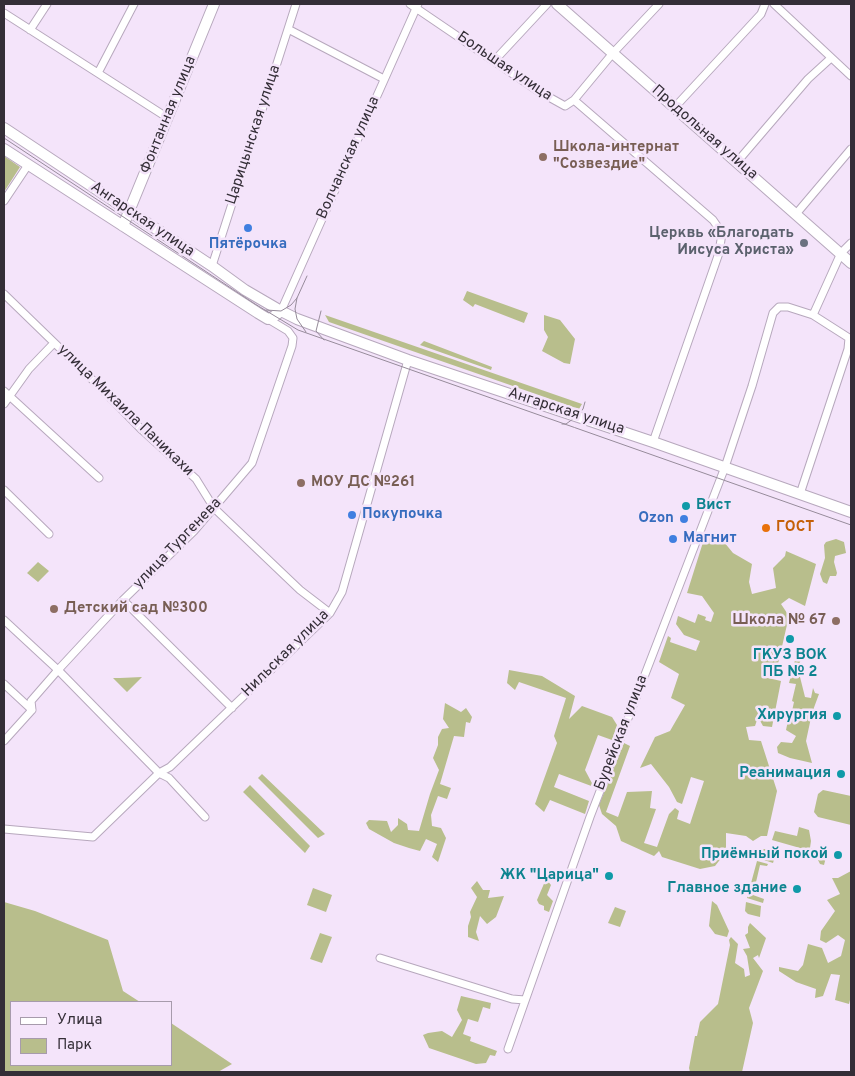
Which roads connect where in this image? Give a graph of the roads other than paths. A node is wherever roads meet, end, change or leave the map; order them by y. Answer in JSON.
{"nodes":[{"id":1,"x":47,"y":4,"type":"edge"},
{"id":2,"x":134,"y":4,"type":"edge"},
{"id":3,"x":214,"y":4,"type":"edge"},
{"id":4,"x":296,"y":4,"type":"edge"},
{"id":5,"x":547,"y":4,"type":"edge"},
{"id":6,"x":557,"y":4,"type":"edge"},
{"id":7,"x":659,"y":4,"type":"edge"},
{"id":8,"x":765,"y":4,"type":"edge"},
{"id":9,"x":774,"y":4,"type":"edge"},
{"id":10,"x":415,"y":5,"type":"edge"},
{"id":11,"x":4,"y":13,"type":"edge"},
{"id":12,"x":288,"y":29,"type":"junction"},
{"id":13,"x":30,"y":30,"type":"junction"},
{"id":14,"x":613,"y":53,"type":"junction"},
{"id":15,"x":831,"y":58,"type":"junction"},
{"id":16,"x":494,"y":61,"type":"junction"},
{"id":17,"x":98,"y":73,"type":"junction"},
{"id":18,"x":851,"y":76,"type":"edge"},
{"id":19,"x":384,"y":79,"type":"junction"},
{"id":20,"x":574,"y":100,"type":"junction"},
{"id":21,"x":675,"y":108,"type":"junction"},
{"id":22,"x":168,"y":118,"type":"junction"},
{"id":23,"x":4,"y":128,"type":"edge"},
{"id":24,"x":4,"y":148,"type":"edge"},
{"id":25,"x":851,"y":149,"type":"edge"},
{"id":26,"x":737,"y":162,"type":"junction"},
{"id":27,"x":28,"y":164,"type":"junction"},
{"id":28,"x":4,"y":201,"type":"edge"},
{"id":29,"x":130,"y":212,"type":"junction"},
{"id":30,"x":796,"y":214,"type":"junction"},
{"id":31,"x":123,"y":226,"type":"junction"},
{"id":32,"x":851,"y":243,"type":"edge"},
{"id":33,"x":841,"y":254,"type":"junction"},
{"id":34,"x":851,"y":263,"type":"edge"},
{"id":35,"x":212,"y":266,"type":"junction"},
{"id":36,"x":4,"y":294,"type":"edge"},
{"id":37,"x":813,"y":315,"type":"junction"},
{"id":38,"x":274,"y":317,"type":"junction"},
{"id":39,"x":54,"y":343,"type":"junction"},
{"id":40,"x":408,"y":360,"type":"junction"},
{"id":41,"x":4,"y":390,"type":"edge"},
{"id":42,"x":10,"y":396,"type":"junction"},
{"id":43,"x":4,"y":404,"type":"edge"},
{"id":44,"x":653,"y":442,"type":"junction"},
{"id":45,"x":725,"y":468,"type":"junction"},
{"id":46,"x":99,"y":478,"type":"dead end"},
{"id":47,"x":4,"y":490,"type":"edge"},
{"id":48,"x":800,"y":494,"type":"junction"},
{"id":49,"x":214,"y":508,"type":"junction"},
{"id":50,"x":851,"y":512,"type":"edge"},
{"id":51,"x":49,"y":534,"type":"dead end"},
{"id":52,"x":123,"y":600,"type":"junction"},
{"id":53,"x":330,"y":613,"type":"junction"},
{"id":54,"x":4,"y":620,"type":"edge"},
{"id":55,"x":58,"y":670,"type":"junction"},
{"id":56,"x":4,"y":684,"type":"edge"},
{"id":57,"x":232,"y":708,"type":"junction"},
{"id":58,"x":32,"y":710,"type":"junction"},
{"id":59,"x":4,"y":741,"type":"edge"},
{"id":60,"x":160,"y":773,"type":"junction"},
{"id":61,"x":205,"y":816,"type":"dead end"},
{"id":62,"x":4,"y":829,"type":"edge"},
{"id":63,"x":380,"y":958,"type":"dead end"},
{"id":64,"x":525,"y":1000,"type":"junction"},
{"id":65,"x":508,"y":1049,"type":"dead end"}],
"edges":[{"from":1,"to":13,"type":"street"},
{"from":2,"to":17,"type":"street"},
{"from":3,"to":22,"type":"main road","name":"Фонтанная улица"},
{"from":4,"to":12,"type":"street","name":"Царицынская улица"},
{"from":5,"to":16,"type":"street"},
{"from":6,"to":14,"type":"main road","name":"Продольная улица"},
{"from":7,"to":14,"type":"street"},
{"from":8,"to":21,"type":"street"},
{"from":9,"to":15,"type":"street"},
{"from":10,"to":16,"type":"street","name":"Большая улица"},
{"from":10,"to":19,"type":"street","name":"Волчанская улица"},
{"from":11,"to":13,"type":"street"},
{"from":12,"to":19,"type":"street"},
{"from":12,"to":35,"type":"street","name":"Царицынская улица"},
{"from":13,"to":17,"type":"street"},
{"from":14,"to":20,"type":"street"},
{"from":14,"to":21,"type":"main road","name":"Продольная улица"},
{"from":15,"to":18,"type":"street"},
{"from":15,"to":26,"type":"street"},
{"from":16,"to":20,"type":"street","name":"Большая улица"},
{"from":17,"to":22,"type":"street"},
{"from":19,"to":38,"type":"street","name":"Волчанская улица"},
{"from":20,"to":44,"type":"street","name":"Большая улица"},
{"from":21,"to":26,"type":"main road","name":"Продольная улица"},
{"from":22,"to":29,"type":"main road","name":"Фонтанная улица"},
{"from":23,"to":29,"type":"main road","name":"Ангарская улица"},
{"from":24,"to":27,"type":"main road","name":"Ангарская улица"},
{"from":25,"to":30,"type":"street"},
{"from":26,"to":30,"type":"main road","name":"Продольная улица"},
{"from":27,"to":28,"type":"street"},
{"from":27,"to":31,"type":"main road","name":"Ангарская улица"},
{"from":29,"to":31,"type":"main road","name":"Фонтанная улица"},
{"from":29,"to":35,"type":"main road","name":"Ангарская улица"},
{"from":30,"to":33,"type":"main road","name":"Продольная улица"},
{"from":31,"to":38,"type":"main road","name":"Ангарская улица"},
{"from":32,"to":33,"type":"street"},
{"from":33,"to":34,"type":"main road","name":"Продольная улица"},
{"from":33,"to":37,"type":"street"},
{"from":35,"to":38,"type":"main road","name":"Ангарская улица"},
{"from":36,"to":39,"type":"street","name":"улица Михаила Паникахи"},
{"from":37,"to":45,"type":"street","name":"Бурейская улица"},
{"from":37,"to":48,"type":"street"},
{"from":38,"to":40,"type":"main road","name":"Ангарская улица"},
{"from":38,"to":49,"type":"street","name":"улица Тургенева"},
{"from":39,"to":42,"type":"street"},
{"from":39,"to":49,"type":"street","name":"улица Михаила Паникахи"},
{"from":40,"to":44,"type":"main road","name":"Ангарская улица"},
{"from":40,"to":53,"type":"street","name":"Нильская улица"},
{"from":41,"to":42,"type":"street"},
{"from":42,"to":43,"type":"street"},
{"from":42,"to":46,"type":"street"},
{"from":44,"to":45,"type":"main road","name":"Ангарская улица"},
{"from":45,"to":48,"type":"main road","name":"Ангарская улица"},
{"from":45,"to":64,"type":"street","name":"Бурейская улица"},
{"from":47,"to":51,"type":"street"},
{"from":48,"to":50,"type":"main road","name":"Ангарская улица"},
{"from":49,"to":52,"type":"street","name":"улица Тургенева"},
{"from":49,"to":53,"type":"street","name":"улица Михаила Паникахи"},
{"from":52,"to":55,"type":"street","name":"улица Тургенева"},
{"from":52,"to":57,"type":"street"},
{"from":53,"to":57,"type":"street","name":"Нильская улица"},
{"from":54,"to":55,"type":"street"},
{"from":55,"to":58,"type":"street","name":"улица Тургенева"},
{"from":55,"to":60,"type":"street"},
{"from":56,"to":58,"type":"street"},
{"from":57,"to":60,"type":"street","name":"Нильская улица"},
{"from":58,"to":59,"type":"street","name":"улица Тургенева"},
{"from":60,"to":61,"type":"street"},
{"from":60,"to":62,"type":"street","name":"Нильская улица"},
{"from":63,"to":64,"type":"street"},
{"from":64,"to":65,"type":"street","name":"Бурейская улица"}]}
